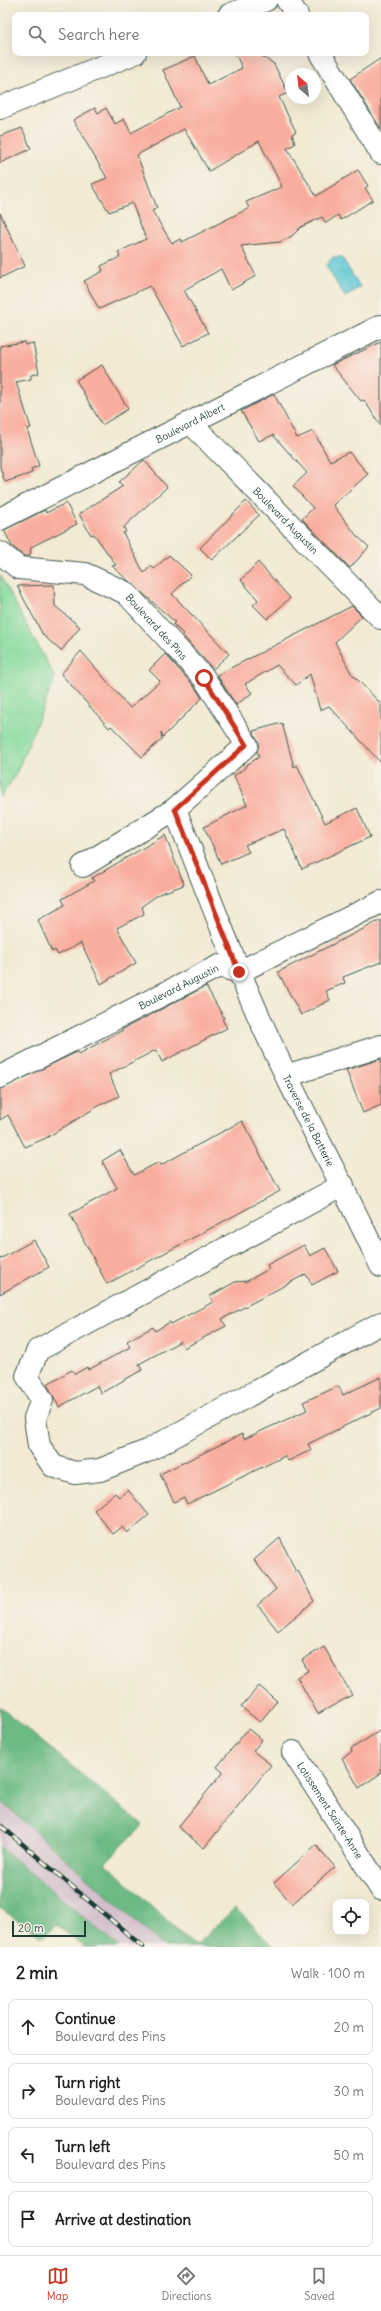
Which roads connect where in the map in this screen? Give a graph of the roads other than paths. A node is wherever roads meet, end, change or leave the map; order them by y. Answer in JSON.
{"nodes":[{"id":1,"x":266,"y":0,"type":"edge"},
{"id":2,"x":287,"y":0,"type":"edge"},
{"id":3,"x":236,"y":12,"type":"edge"},
{"id":4,"x":295,"y":12,"type":"edge"},
{"id":5,"x":128,"y":56,"type":"edge"},
{"id":6,"x":322,"y":56,"type":"edge"},
{"id":7,"x":0,"y":108,"type":"edge"},
{"id":8,"x":381,"y":153,"type":"edge"},
{"id":9,"x":381,"y":326,"type":"edge"},
{"id":10,"x":191,"y":423,"type":"junction"},
{"id":11,"x":0,"y":519,"type":"edge"},
{"id":12,"x":0,"y":553,"type":"edge"},
{"id":13,"x":381,"y":618,"type":"edge"},
{"id":14,"x":175,"y":809,"type":"junction"},
{"id":15,"x":84,"y":866,"type":"dead end"},
{"id":16,"x":381,"y":902,"type":"edge"},
{"id":17,"x":239,"y":972,"type":"junction"},
{"id":18,"x":381,"y":1046,"type":"edge"},
{"id":19,"x":286,"y":1076,"type":"junction"},
{"id":20,"x":0,"y":1077,"type":"edge"},
{"id":21,"x":343,"y":1185,"type":"junction"},
{"id":22,"x":381,"y":1266,"type":"edge"},
{"id":23,"x":381,"y":1323,"type":"edge"},
{"id":24,"x":293,"y":1752,"type":"dead end"},
{"id":25,"x":381,"y":1889,"type":"edge"}],
"edges":[{"from":1,"to":3,"type":"street"},
{"from":2,"to":4,"type":"street"},
{"from":5,"to":7,"type":"street"},
{"from":6,"to":8,"type":"street"},
{"from":9,"to":10,"type":"street","name":"Boulevard Albert"},
{"from":10,"to":11,"type":"street","name":"Boulevard Albert"},
{"from":10,"to":13,"type":"street","name":"Boulevard Augustin"},
{"from":12,"to":14,"type":"street","name":"Boulevard des Pins"},
{"from":14,"to":15,"type":"street"},
{"from":14,"to":17,"type":"street"},
{"from":16,"to":17,"type":"street"},
{"from":17,"to":19,"type":"street","name":"Traverse de la Batterie"},
{"from":17,"to":20,"type":"street","name":"Boulevard Augustin"},
{"from":18,"to":19,"type":"street"},
{"from":19,"to":21,"type":"street","name":"Traverse de la Batterie"},
{"from":21,"to":22,"type":"street","name":"Traverse de la Batterie"},
{"from":21,"to":23,"type":"street"},
{"from":24,"to":25,"type":"street","name":"Lotissement Sainte-Anne"}]}
